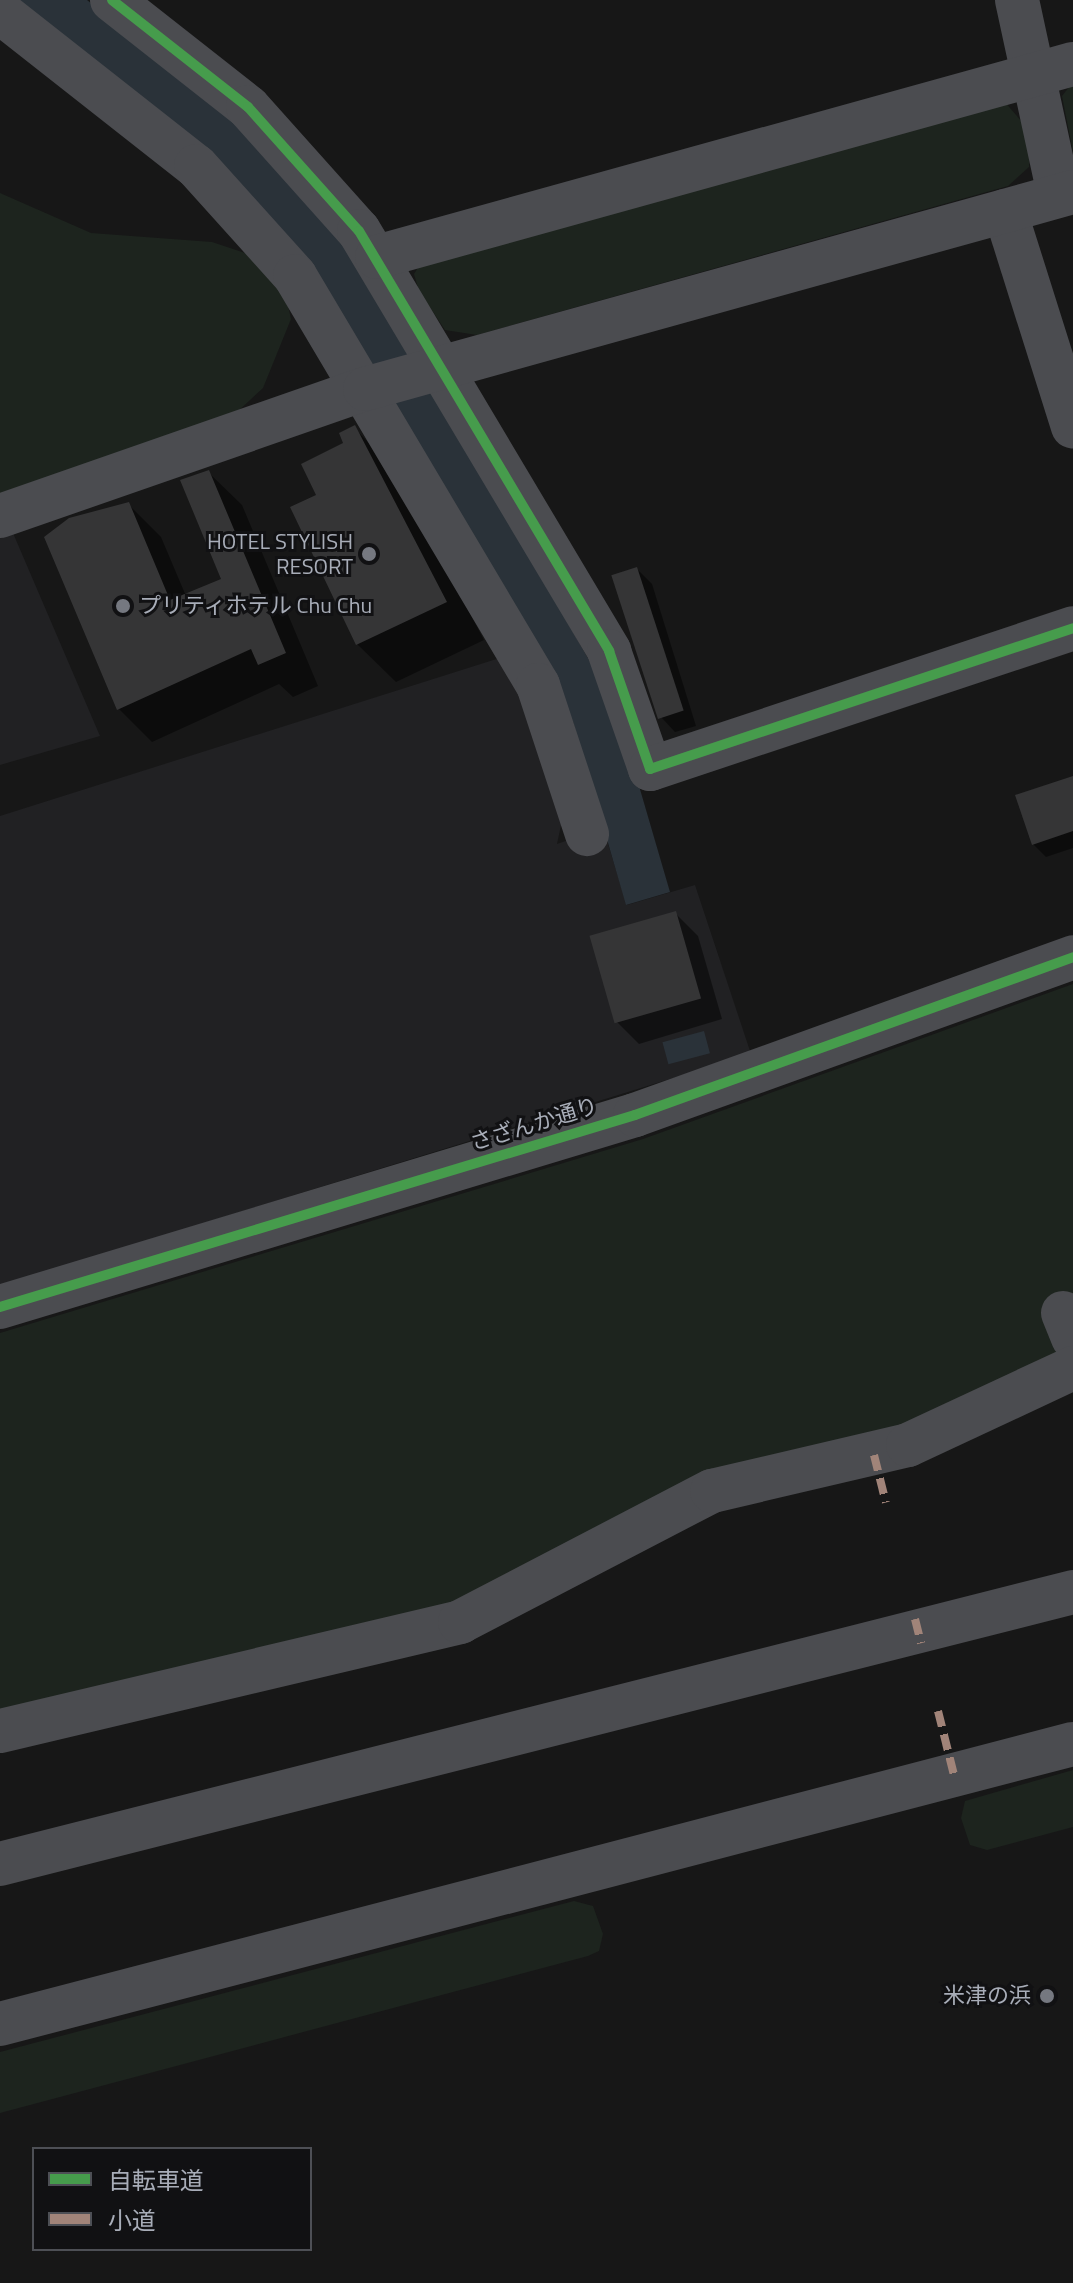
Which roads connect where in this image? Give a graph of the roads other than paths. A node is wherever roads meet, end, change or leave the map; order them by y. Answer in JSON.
{"nodes":[{"id":1,"x":112,"y":0,"type":"edge"},
{"id":2,"x":1017,"y":0,"type":"edge"},
{"id":3,"x":3,"y":19,"type":"edge"},
{"id":4,"x":1053,"y":70,"type":"edge"},
{"id":5,"x":1066,"y":194,"type":"edge"},
{"id":6,"x":1005,"y":211,"type":"junction"},
{"id":7,"x":377,"y":257,"type":"junction"},
{"id":8,"x":437,"y":369,"type":"junction"},
{"id":9,"x":373,"y":387,"type":"junction"},
{"id":10,"x":1073,"y":427,"type":"edge"},
{"id":11,"x":0,"y":516,"type":"edge"},
{"id":12,"x":1073,"y":628,"type":"edge"},
{"id":13,"x":587,"y":834,"type":"dead end"},
{"id":14,"x":1073,"y":957,"type":"edge"},
{"id":15,"x":0,"y":1307,"type":"edge"},
{"id":16,"x":1073,"y":1368,"type":"edge"},
{"id":17,"x":1073,"y":1592,"type":"edge"},
{"id":18,"x":0,"y":1731,"type":"edge"},
{"id":19,"x":1073,"y":1744,"type":"edge"},
{"id":20,"x":0,"y":1864,"type":"edge"},
{"id":21,"x":0,"y":2024,"type":"edge"}],
"edges":[{"from":1,"to":7,"type":"street"},
{"from":2,"to":4,"type":"street"},
{"from":3,"to":9,"type":"street"},
{"from":4,"to":5,"type":"street"},
{"from":4,"to":7,"type":"street"},
{"from":5,"to":6,"type":"street"},
{"from":6,"to":8,"type":"street"},
{"from":6,"to":10,"type":"street"},
{"from":7,"to":8,"type":"street"},
{"from":8,"to":9,"type":"street"},
{"from":8,"to":12,"type":"street"},
{"from":9,"to":11,"type":"street"},
{"from":9,"to":13,"type":"street"},
{"from":14,"to":15,"type":"street","name":"さざんか通り"},
{"from":16,"to":18,"type":"street"},
{"from":17,"to":20,"type":"street"},
{"from":19,"to":21,"type":"street"}]}
